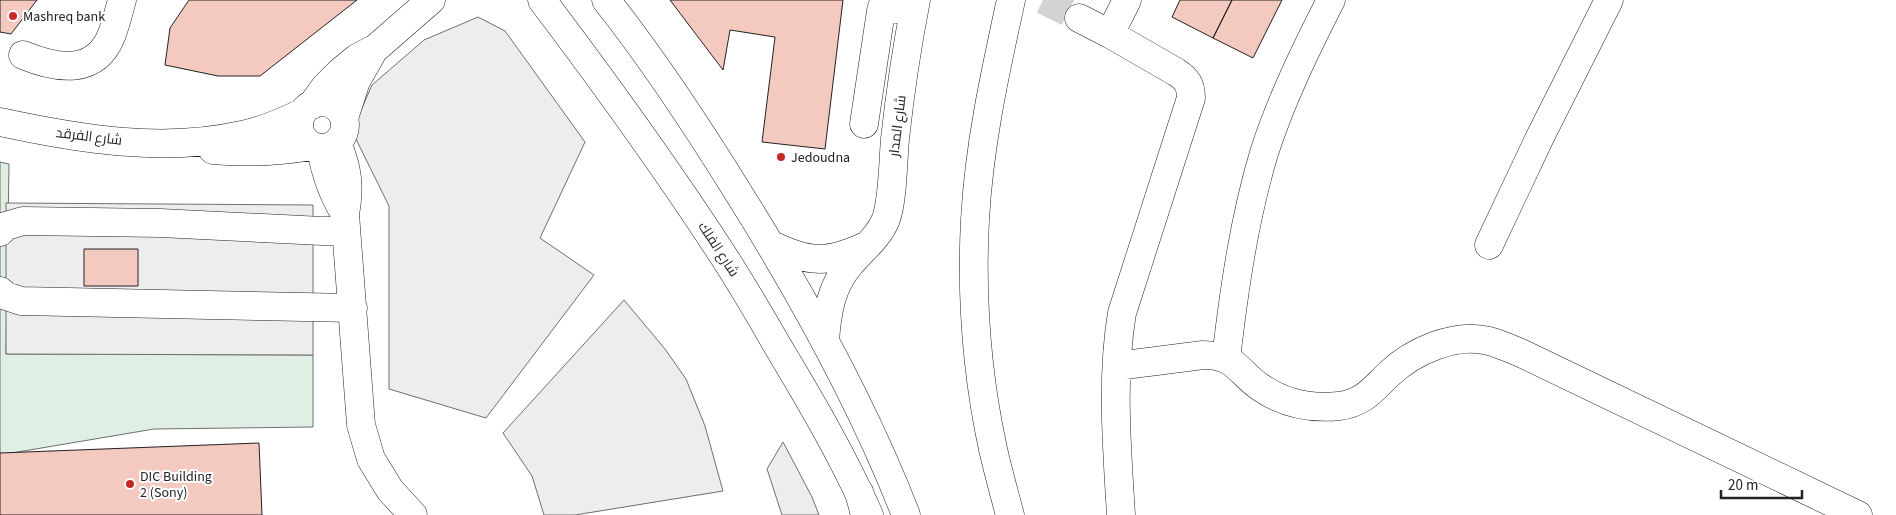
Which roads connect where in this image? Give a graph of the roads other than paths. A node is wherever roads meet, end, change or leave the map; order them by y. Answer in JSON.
{"nodes":[{"id":1,"x":104,"y":0,"type":"edge"},
{"id":2,"x":122,"y":0,"type":"edge"},
{"id":3,"x":542,"y":0,"type":"edge"},
{"id":4,"x":606,"y":0,"type":"edge"},
{"id":5,"x":1011,"y":0,"type":"edge"},
{"id":6,"x":1127,"y":0,"type":"edge"},
{"id":7,"x":1331,"y":0,"type":"edge"},
{"id":8,"x":1609,"y":0,"type":"edge"},
{"id":9,"x":431,"y":3,"type":"edge"},
{"id":10,"x":915,"y":7,"type":"edge"},
{"id":11,"x":1079,"y":18,"type":"tunnel mouth"},
{"id":12,"x":1110,"y":34,"type":"junction"},
{"id":13,"x":376,"y":48,"type":"junction"},
{"id":14,"x":307,"y":109,"type":"junction"},
{"id":15,"x":0,"y":122,"type":"edge"},
{"id":16,"x":864,"y":124,"type":"dead end"},
{"id":17,"x":328,"y":139,"type":"junction"},
{"id":18,"x":180,"y":144,"type":"junction"},
{"id":19,"x":346,"y":222,"type":"junction"},
{"id":20,"x":0,"y":232,"type":"edge"},
{"id":21,"x":770,"y":244,"type":"junction"},
{"id":22,"x":1489,"y":244,"type":"dead end"},
{"id":23,"x":867,"y":246,"type":"junction"},
{"id":24,"x":0,"y":291,"type":"edge"},
{"id":25,"x":353,"y":308,"type":"junction"},
{"id":26,"x":825,"y":341,"type":"junction"},
{"id":27,"x":1226,"y":359,"type":"junction"},
{"id":28,"x":1117,"y":366,"type":"junction"},
{"id":29,"x":864,"y":507,"type":"edge"},
{"id":30,"x":413,"y":515,"type":"edge"},
{"id":31,"x":906,"y":515,"type":"edge"},
{"id":32,"x":1010,"y":515,"type":"edge"},
{"id":33,"x":1121,"y":515,"type":"edge"},
{"id":34,"x":1858,"y":515,"type":"edge"}],
"edges":[{"from":1,"to":2,"type":"street"},
{"from":3,"to":29,"type":"street","name":"شارع الفلك"},
{"from":4,"to":21,"type":"street"},
{"from":5,"to":32,"type":"street"},
{"from":6,"to":12,"type":"street"},
{"from":7,"to":27,"type":"street"},
{"from":8,"to":22,"type":"street"},
{"from":9,"to":13,"type":"street","name":"شارع الفرقد"},
{"from":10,"to":16,"type":"street"},
{"from":10,"to":23,"type":"street","name":"شارع المدار"},
{"from":11,"to":12,"type":"street"},
{"from":12,"to":28,"type":"street"},
{"from":13,"to":14,"type":"street","name":"شارع الفرقد"},
{"from":13,"to":17,"type":"street","name":"شارع الفرقد"},
{"from":14,"to":17,"type":"street"},
{"from":14,"to":17,"type":"street"},
{"from":14,"to":18,"type":"street","name":"شارع الفرقد"},
{"from":15,"to":18,"type":"street","name":"شارع الفرقد"},
{"from":17,"to":18,"type":"street","name":"شارع الفرقد"},
{"from":17,"to":19,"type":"street"},
{"from":19,"to":20,"type":"street"},
{"from":19,"to":25,"type":"street"},
{"from":21,"to":23,"type":"street","name":"شارع المدار"},
{"from":21,"to":26,"type":"street"},
{"from":23,"to":26,"type":"street","name":"شارع المدار"},
{"from":24,"to":25,"type":"street"},
{"from":25,"to":30,"type":"street"},
{"from":26,"to":31,"type":"street"},
{"from":27,"to":28,"type":"street"},
{"from":27,"to":34,"type":"street"},
{"from":28,"to":33,"type":"street"}]}
